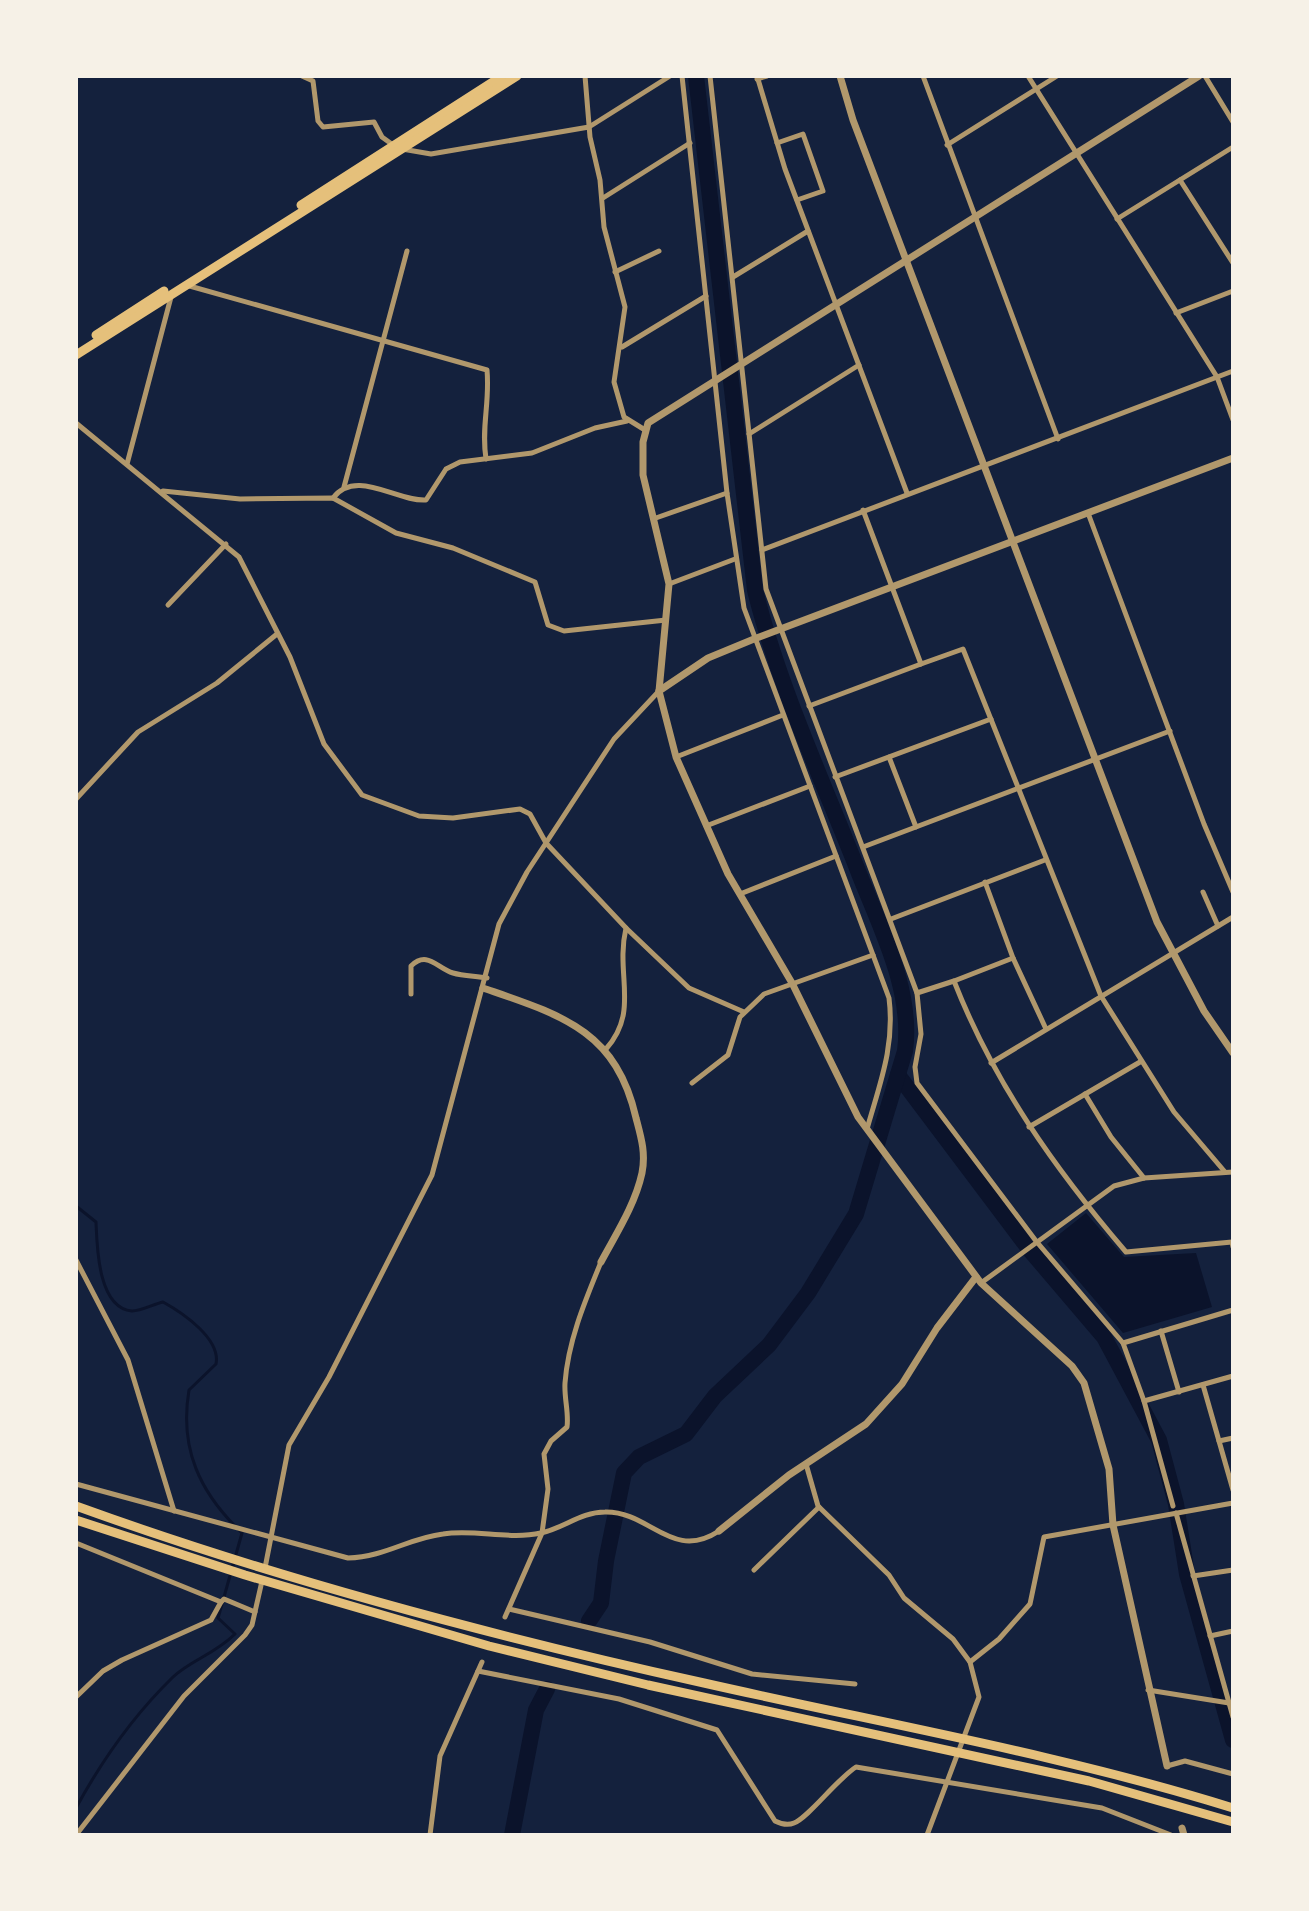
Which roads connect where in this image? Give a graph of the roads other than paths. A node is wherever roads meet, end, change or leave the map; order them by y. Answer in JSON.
{"nodes":[{"id":1,"x":302,"y":76,"type":"edge"},
{"id":2,"x":502,"y":76,"type":"edge"},
{"id":3,"x":517,"y":76,"type":"edge"},
{"id":4,"x":585,"y":76,"type":"edge"},
{"id":5,"x":670,"y":76,"type":"edge"},
{"id":6,"x":682,"y":76,"type":"edge"},
{"id":7,"x":710,"y":76,"type":"edge"},
{"id":8,"x":767,"y":76,"type":"edge"},
{"id":9,"x":840,"y":76,"type":"edge"},
{"id":10,"x":923,"y":76,"type":"edge"},
{"id":11,"x":1028,"y":76,"type":"edge"},
{"id":12,"x":1057,"y":76,"type":"edge"},
{"id":13,"x":1202,"y":76,"type":"edge"},
{"id":14,"x":757,"y":77,"type":"edge"},
{"id":15,"x":1036,"y":89,"type":"junction"},
{"id":16,"x":1233,"y":122,"type":"edge"},
{"id":17,"x":589,"y":127,"type":"junction"},
{"id":18,"x":690,"y":143,"type":"junction"},
{"id":19,"x":777,"y":143,"type":"junction"},
{"id":20,"x":947,"y":145,"type":"junction"},
{"id":21,"x":397,"y":147,"type":"junction"},
{"id":22,"x":1233,"y":147,"type":"edge"},
{"id":23,"x":1077,"y":152,"type":"junction"},
{"id":24,"x":1180,"y":180,"type":"junction"},
{"id":25,"x":603,"y":198,"type":"junction"},
{"id":26,"x":797,"y":200,"type":"junction"},
{"id":27,"x":975,"y":218,"type":"junction"},
{"id":28,"x":1117,"y":219,"type":"junction"},
{"id":29,"x":808,"y":231,"type":"junction"},
{"id":30,"x":407,"y":251,"type":"dead end"},
{"id":31,"x":659,"y":251,"type":"dead end"},
{"id":32,"x":906,"y":259,"type":"junction"},
{"id":33,"x":1233,"y":263,"type":"edge"},
{"id":34,"x":615,"y":272,"type":"junction"},
{"id":35,"x":733,"y":277,"type":"junction"},
{"id":36,"x":185,"y":285,"type":"junction"},
{"id":37,"x":1233,"y":291,"type":"edge"},
{"id":38,"x":173,"y":292,"type":"junction"},
{"id":39,"x":706,"y":296,"type":"junction"},
{"id":40,"x":836,"y":303,"type":"junction"},
{"id":41,"x":1176,"y":313,"type":"junction"},
{"id":42,"x":382,"y":341,"type":"junction"},
{"id":43,"x":76,"y":348,"type":"edge"},
{"id":44,"x":620,"y":348,"type":"junction"},
{"id":45,"x":76,"y":355,"type":"edge"},
{"id":46,"x":742,"y":363,"type":"junction"},
{"id":47,"x":859,"y":365,"type":"junction"},
{"id":48,"x":1233,"y":371,"type":"edge"},
{"id":49,"x":1217,"y":377,"type":"junction"},
{"id":50,"x":716,"y":380,"type":"junction"},
{"id":51,"x":1233,"y":420,"type":"edge"},
{"id":52,"x":627,"y":421,"type":"junction"},
{"id":53,"x":76,"y":423,"type":"edge"},
{"id":54,"x":645,"y":430,"type":"junction"},
{"id":55,"x":749,"y":434,"type":"junction"},
{"id":56,"x":1058,"y":439,"type":"junction"},
{"id":57,"x":1233,"y":458,"type":"edge"},
{"id":58,"x":486,"y":459,"type":"junction"},
{"id":59,"x":127,"y":464,"type":"junction"},
{"id":60,"x":984,"y":466,"type":"junction"},
{"id":61,"x":344,"y":487,"type":"junction"},
{"id":62,"x":162,"y":492,"type":"junction"},
{"id":63,"x":727,"y":493,"type":"junction"},
{"id":64,"x":907,"y":493,"type":"junction"},
{"id":65,"x":333,"y":498,"type":"junction"},
{"id":66,"x":863,"y":510,"type":"junction"},
{"id":67,"x":1088,"y":513,"type":"junction"},
{"id":68,"x":651,"y":520,"type":"junction"},
{"id":69,"x":1013,"y":541,"type":"junction"},
{"id":70,"x":226,"y":544,"type":"junction"},
{"id":71,"x":762,"y":550,"type":"junction"},
{"id":72,"x":735,"y":559,"type":"junction"},
{"id":73,"x":669,"y":584,"type":"junction"},
{"id":74,"x":892,"y":587,"type":"junction"},
{"id":75,"x":168,"y":605,"type":"dead end"},
{"id":76,"x":666,"y":620,"type":"junction"},
{"id":77,"x":781,"y":629,"type":"junction"},
{"id":78,"x":277,"y":634,"type":"junction"},
{"id":79,"x":754,"y":639,"type":"junction"},
{"id":80,"x":921,"y":664,"type":"junction"},
{"id":81,"x":659,"y":691,"type":"junction"},
{"id":82,"x":809,"y":706,"type":"junction"},
{"id":83,"x":783,"y":715,"type":"junction"},
{"id":84,"x":991,"y":719,"type":"junction"},
{"id":85,"x":1170,"y":731,"type":"junction"},
{"id":86,"x":676,"y":757,"type":"junction"},
{"id":87,"x":889,"y":757,"type":"junction"},
{"id":88,"x":1094,"y":759,"type":"junction"},
{"id":89,"x":835,"y":777,"type":"junction"},
{"id":90,"x":810,"y":786,"type":"junction"},
{"id":91,"x":1018,"y":789,"type":"junction"},
{"id":92,"x":76,"y":799,"type":"edge"},
{"id":93,"x":706,"y":826,"type":"junction"},
{"id":94,"x":916,"y":827,"type":"junction"},
{"id":95,"x":546,"y":843,"type":"junction"},
{"id":96,"x":863,"y":847,"type":"junction"},
{"id":97,"x":836,"y":856,"type":"junction"},
{"id":98,"x":1045,"y":860,"type":"junction"},
{"id":99,"x":985,"y":882,"type":"junction"},
{"id":100,"x":1203,"y":892,"type":"dead end"},
{"id":101,"x":1233,"y":892,"type":"edge"},
{"id":102,"x":739,"y":894,"type":"junction"},
{"id":103,"x":1233,"y":917,"type":"edge"},
{"id":104,"x":891,"y":919,"type":"junction"},
{"id":105,"x":1218,"y":926,"type":"junction"},
{"id":106,"x":626,"y":928,"type":"junction"},
{"id":107,"x":1171,"y":953,"type":"junction"},
{"id":108,"x":873,"y":955,"type":"junction"},
{"id":109,"x":1013,"y":958,"type":"junction"},
{"id":110,"x":487,"y":978,"type":"junction"},
{"id":111,"x":954,"y":981,"type":"junction"},
{"id":112,"x":792,"y":983,"type":"junction"},
{"id":113,"x":483,"y":988,"type":"junction"},
{"id":114,"x":917,"y":993,"type":"junction"},
{"id":115,"x":411,"y":994,"type":"dead end"},
{"id":116,"x":1101,"y":996,"type":"junction"},
{"id":117,"x":744,"y":1012,"type":"junction"},
{"id":118,"x":1046,"y":1029,"type":"junction"},
{"id":119,"x":606,"y":1049,"type":"junction"},
{"id":120,"x":1233,"y":1053,"type":"edge"},
{"id":121,"x":1140,"y":1062,"type":"junction"},
{"id":122,"x":991,"y":1063,"type":"junction"},
{"id":123,"x":692,"y":1083,"type":"dead end"},
{"id":124,"x":1085,"y":1094,"type":"junction"},
{"id":125,"x":1029,"y":1127,"type":"junction"},
{"id":126,"x":867,"y":1130,"type":"junction"},
{"id":127,"x":1225,"y":1172,"type":"junction"},
{"id":128,"x":1233,"y":1172,"type":"edge"},
{"id":129,"x":1144,"y":1178,"type":"junction"},
{"id":130,"x":1086,"y":1204,"type":"junction"},
{"id":131,"x":1036,"y":1241,"type":"junction"},
{"id":132,"x":1233,"y":1243,"type":"edge"},
{"id":133,"x":76,"y":1260,"type":"edge"},
{"id":134,"x":601,"y":1262,"type":"joint"},
{"id":135,"x":978,"y":1280,"type":"junction"},
{"id":136,"x":1233,"y":1310,"type":"edge"},
{"id":137,"x":1161,"y":1331,"type":"junction"},
{"id":138,"x":1123,"y":1343,"type":"junction"},
{"id":139,"x":1233,"y":1376,"type":"edge"},
{"id":140,"x":1203,"y":1385,"type":"junction"},
{"id":141,"x":1179,"y":1392,"type":"junction"},
{"id":142,"x":1144,"y":1401,"type":"junction"},
{"id":143,"x":1233,"y":1438,"type":"edge"},
{"id":144,"x":1219,"y":1441,"type":"junction"},
{"id":145,"x":806,"y":1464,"type":"junction"},
{"id":146,"x":76,"y":1484,"type":"edge"},
{"id":147,"x":1233,"y":1490,"type":"edge"},
{"id":148,"x":1233,"y":1503,"type":"edge"},
{"id":149,"x":76,"y":1506,"type":"edge"},
{"id":150,"x":1173,"y":1506,"type":"dead end"},
{"id":151,"x":819,"y":1507,"type":"junction"},
{"id":152,"x":174,"y":1512,"type":"junction"},
{"id":153,"x":1176,"y":1513,"type":"junction"},
{"id":154,"x":76,"y":1520,"type":"edge"},
{"id":155,"x":1113,"y":1525,"type":"junction"},
{"id":156,"x":719,"y":1531,"type":"joint"},
{"id":157,"x":542,"y":1533,"type":"junction"},
{"id":158,"x":274,"y":1536,"type":"junction"},
{"id":159,"x":76,"y":1543,"type":"edge"},
{"id":160,"x":754,"y":1570,"type":"dead end"},
{"id":161,"x":1233,"y":1570,"type":"edge"},
{"id":162,"x":1193,"y":1576,"type":"junction"},
{"id":163,"x":221,"y":1602,"type":"junction"},
{"id":164,"x":509,"y":1609,"type":"junction"},
{"id":165,"x":255,"y":1612,"type":"junction"},
{"id":166,"x":505,"y":1617,"type":"dead end"},
{"id":167,"x":1233,"y":1631,"type":"edge"},
{"id":168,"x":1210,"y":1636,"type":"junction"},
{"id":169,"x":482,"y":1662,"type":"dead end"},
{"id":170,"x":970,"y":1662,"type":"junction"},
{"id":171,"x":478,"y":1671,"type":"junction"},
{"id":172,"x":855,"y":1684,"type":"dead end"},
{"id":173,"x":1147,"y":1689,"type":"junction"},
{"id":174,"x":76,"y":1697,"type":"edge"},
{"id":175,"x":1231,"y":1703,"type":"edge"},
{"id":176,"x":1233,"y":1717,"type":"edge"},
{"id":177,"x":1167,"y":1766,"type":"joint"},
{"id":178,"x":1233,"y":1774,"type":"edge"},
{"id":179,"x":947,"y":1783,"type":"junction"},
{"id":180,"x":1229,"y":1806,"type":"edge"},
{"id":181,"x":1233,"y":1824,"type":"edge"},
{"id":182,"x":76,"y":1835,"type":"edge"},
{"id":183,"x":430,"y":1835,"type":"edge"},
{"id":184,"x":927,"y":1835,"type":"edge"},
{"id":185,"x":1171,"y":1835,"type":"edge"}],
"edges":[{"from":1,"to":21,"type":"street"},
{"from":2,"to":21,"type":"highway"},
{"from":3,"to":21,"type":"highway"},
{"from":4,"to":17,"type":"street"},
{"from":5,"to":17,"type":"street"},
{"from":6,"to":18,"type":"street"},
{"from":7,"to":35,"type":"street"},
{"from":8,"to":14,"type":"street"},
{"from":9,"to":32,"type":"street"},
{"from":10,"to":20,"type":"street"},
{"from":11,"to":15,"type":"street"},
{"from":12,"to":15,"type":"street"},
{"from":13,"to":16,"type":"street"},
{"from":13,"to":23,"type":"street"},
{"from":14,"to":19,"type":"street"},
{"from":15,"to":20,"type":"street"},
{"from":15,"to":23,"type":"street"},
{"from":17,"to":21,"type":"street"},
{"from":17,"to":25,"type":"street"},
{"from":18,"to":25,"type":"street"},
{"from":18,"to":39,"type":"street"},
{"from":19,"to":26,"type":"street"},
{"from":19,"to":26,"type":"street"},
{"from":20,"to":27,"type":"street"},
{"from":21,"to":36,"type":"highway"},
{"from":21,"to":43,"type":"highway"},
{"from":22,"to":24,"type":"street"},
{"from":23,"to":27,"type":"street"},
{"from":23,"to":28,"type":"street"},
{"from":24,"to":28,"type":"street"},
{"from":24,"to":33,"type":"street"},
{"from":25,"to":34,"type":"street"},
{"from":26,"to":29,"type":"street"},
{"from":27,"to":32,"type":"street"},
{"from":27,"to":56,"type":"street"},
{"from":28,"to":41,"type":"street"},
{"from":29,"to":35,"type":"street"},
{"from":29,"to":40,"type":"street"},
{"from":30,"to":42,"type":"street"},
{"from":31,"to":34,"type":"street"},
{"from":32,"to":40,"type":"street"},
{"from":32,"to":60,"type":"street"},
{"from":34,"to":44,"type":"street"},
{"from":35,"to":46,"type":"street"},
{"from":36,"to":38,"type":"highway"},
{"from":36,"to":42,"type":"street"},
{"from":37,"to":41,"type":"street"},
{"from":38,"to":45,"type":"highway"},
{"from":38,"to":59,"type":"street"},
{"from":39,"to":44,"type":"street"},
{"from":39,"to":50,"type":"street"},
{"from":40,"to":46,"type":"street"},
{"from":40,"to":47,"type":"street"},
{"from":41,"to":49,"type":"street"},
{"from":42,"to":58,"type":"street"},
{"from":42,"to":61,"type":"street"},
{"from":44,"to":52,"type":"street"},
{"from":46,"to":50,"type":"street"},
{"from":46,"to":55,"type":"street"},
{"from":47,"to":55,"type":"street"},
{"from":47,"to":64,"type":"street"},
{"from":48,"to":49,"type":"street"},
{"from":49,"to":51,"type":"street"},
{"from":49,"to":56,"type":"street"},
{"from":50,"to":54,"type":"street"},
{"from":50,"to":63,"type":"street"},
{"from":52,"to":54,"type":"street"},
{"from":52,"to":58,"type":"street"},
{"from":53,"to":59,"type":"street"},
{"from":54,"to":68,"type":"street"},
{"from":55,"to":71,"type":"street"},
{"from":56,"to":60,"type":"street"},
{"from":57,"to":67,"type":"street"},
{"from":58,"to":61,"type":"street"},
{"from":59,"to":62,"type":"street"},
{"from":60,"to":64,"type":"street"},
{"from":60,"to":69,"type":"street"},
{"from":61,"to":65,"type":"street"},
{"from":62,"to":65,"type":"street"},
{"from":62,"to":70,"type":"street"},
{"from":63,"to":68,"type":"street"},
{"from":63,"to":72,"type":"street"},
{"from":64,"to":66,"type":"street"},
{"from":65,"to":76,"type":"street"},
{"from":66,"to":71,"type":"street"},
{"from":66,"to":74,"type":"street"},
{"from":67,"to":69,"type":"street"},
{"from":67,"to":85,"type":"street"},
{"from":68,"to":73,"type":"street"},
{"from":69,"to":74,"type":"street"},
{"from":69,"to":88,"type":"street"},
{"from":70,"to":75,"type":"street"},
{"from":70,"to":78,"type":"street"},
{"from":71,"to":77,"type":"street"},
{"from":72,"to":73,"type":"street"},
{"from":72,"to":79,"type":"street"},
{"from":73,"to":76,"type":"street"},
{"from":74,"to":77,"type":"street"},
{"from":74,"to":80,"type":"street"},
{"from":76,"to":81,"type":"street"},
{"from":77,"to":79,"type":"street"},
{"from":77,"to":82,"type":"street"},
{"from":78,"to":92,"type":"street"},
{"from":78,"to":95,"type":"street"},
{"from":79,"to":81,"type":"street"},
{"from":79,"to":83,"type":"street"},
{"from":80,"to":82,"type":"street"},
{"from":80,"to":84,"type":"street"},
{"from":81,"to":86,"type":"street"},
{"from":81,"to":95,"type":"street"},
{"from":82,"to":89,"type":"street"},
{"from":83,"to":86,"type":"street"},
{"from":83,"to":90,"type":"street"},
{"from":84,"to":87,"type":"street"},
{"from":84,"to":91,"type":"street"},
{"from":85,"to":88,"type":"street"},
{"from":85,"to":101,"type":"street"},
{"from":86,"to":93,"type":"street"},
{"from":87,"to":89,"type":"street"},
{"from":87,"to":94,"type":"street"},
{"from":88,"to":91,"type":"street"},
{"from":88,"to":107,"type":"street"},
{"from":89,"to":96,"type":"street"},
{"from":90,"to":93,"type":"street"},
{"from":90,"to":97,"type":"street"},
{"from":91,"to":94,"type":"street"},
{"from":91,"to":98,"type":"street"},
{"from":93,"to":102,"type":"street"},
{"from":94,"to":96,"type":"street"},
{"from":95,"to":106,"type":"street"},
{"from":95,"to":110,"type":"street"},
{"from":96,"to":104,"type":"street"},
{"from":97,"to":102,"type":"street"},
{"from":97,"to":108,"type":"street"},
{"from":98,"to":99,"type":"street"},
{"from":98,"to":116,"type":"street"},
{"from":99,"to":104,"type":"street"},
{"from":99,"to":109,"type":"street"},
{"from":100,"to":105,"type":"street"},
{"from":102,"to":112,"type":"street"},
{"from":103,"to":105,"type":"street"},
{"from":104,"to":114,"type":"street"},
{"from":105,"to":107,"type":"street"},
{"from":106,"to":117,"type":"street"},
{"from":106,"to":119,"type":"street"},
{"from":107,"to":116,"type":"street"},
{"from":107,"to":120,"type":"street"},
{"from":108,"to":112,"type":"street"},
{"from":108,"to":126,"type":"street"},
{"from":109,"to":111,"type":"street"},
{"from":109,"to":118,"type":"street"},
{"from":110,"to":113,"type":"street"},
{"from":110,"to":115,"type":"street"},
{"from":111,"to":114,"type":"street"},
{"from":111,"to":122,"type":"street"},
{"from":112,"to":117,"type":"street"},
{"from":112,"to":126,"type":"street"},
{"from":113,"to":119,"type":"street"},
{"from":113,"to":158,"type":"street"},
{"from":114,"to":131,"type":"street"},
{"from":116,"to":118,"type":"street"},
{"from":116,"to":121,"type":"street"},
{"from":117,"to":123,"type":"street"},
{"from":118,"to":122,"type":"street"},
{"from":119,"to":134,"type":"street"},
{"from":121,"to":124,"type":"street"},
{"from":121,"to":127,"type":"street"},
{"from":122,"to":125,"type":"street"},
{"from":124,"to":125,"type":"street"},
{"from":124,"to":129,"type":"street"},
{"from":125,"to":130,"type":"street"},
{"from":126,"to":135,"type":"street"},
{"from":127,"to":128,"type":"street"},
{"from":127,"to":129,"type":"street"},
{"from":129,"to":130,"type":"street"},
{"from":130,"to":131,"type":"street"},
{"from":130,"to":132,"type":"street"},
{"from":131,"to":135,"type":"street"},
{"from":131,"to":138,"type":"street"},
{"from":133,"to":152,"type":"street"},
{"from":134,"to":157,"type":"street"},
{"from":135,"to":145,"type":"street"},
{"from":135,"to":155,"type":"street"},
{"from":136,"to":137,"type":"street"},
{"from":137,"to":138,"type":"street"},
{"from":137,"to":141,"type":"street"},
{"from":138,"to":142,"type":"street"},
{"from":139,"to":140,"type":"street"},
{"from":140,"to":141,"type":"street"},
{"from":140,"to":144,"type":"street"},
{"from":141,"to":142,"type":"street"},
{"from":142,"to":150,"type":"street"},
{"from":143,"to":144,"type":"street"},
{"from":144,"to":147,"type":"street"},
{"from":145,"to":151,"type":"street"},
{"from":145,"to":156,"type":"street"},
{"from":146,"to":152,"type":"street"},
{"from":148,"to":153,"type":"street"},
{"from":149,"to":180,"type":"highway"},
{"from":151,"to":160,"type":"street"},
{"from":151,"to":170,"type":"street"},
{"from":152,"to":158,"type":"street"},
{"from":153,"to":155,"type":"street"},
{"from":153,"to":162,"type":"street"},
{"from":154,"to":181,"type":"highway"},
{"from":155,"to":170,"type":"street"},
{"from":155,"to":173,"type":"street"},
{"from":156,"to":157,"type":"street"},
{"from":157,"to":158,"type":"street"},
{"from":157,"to":164,"type":"street"},
{"from":158,"to":165,"type":"street"},
{"from":159,"to":163,"type":"street"},
{"from":161,"to":162,"type":"street"},
{"from":162,"to":168,"type":"street"},
{"from":163,"to":165,"type":"street"},
{"from":163,"to":174,"type":"street"},
{"from":164,"to":166,"type":"street"},
{"from":164,"to":172,"type":"street"},
{"from":165,"to":182,"type":"street"},
{"from":167,"to":168,"type":"street"},
{"from":168,"to":175,"type":"street"},
{"from":169,"to":171,"type":"street"},
{"from":170,"to":179,"type":"street"},
{"from":171,"to":179,"type":"street"},
{"from":171,"to":183,"type":"street"},
{"from":173,"to":175,"type":"street"},
{"from":173,"to":177,"type":"street"},
{"from":175,"to":176,"type":"street"},
{"from":177,"to":178,"type":"street"},
{"from":179,"to":184,"type":"street"},
{"from":179,"to":185,"type":"street"}]}
